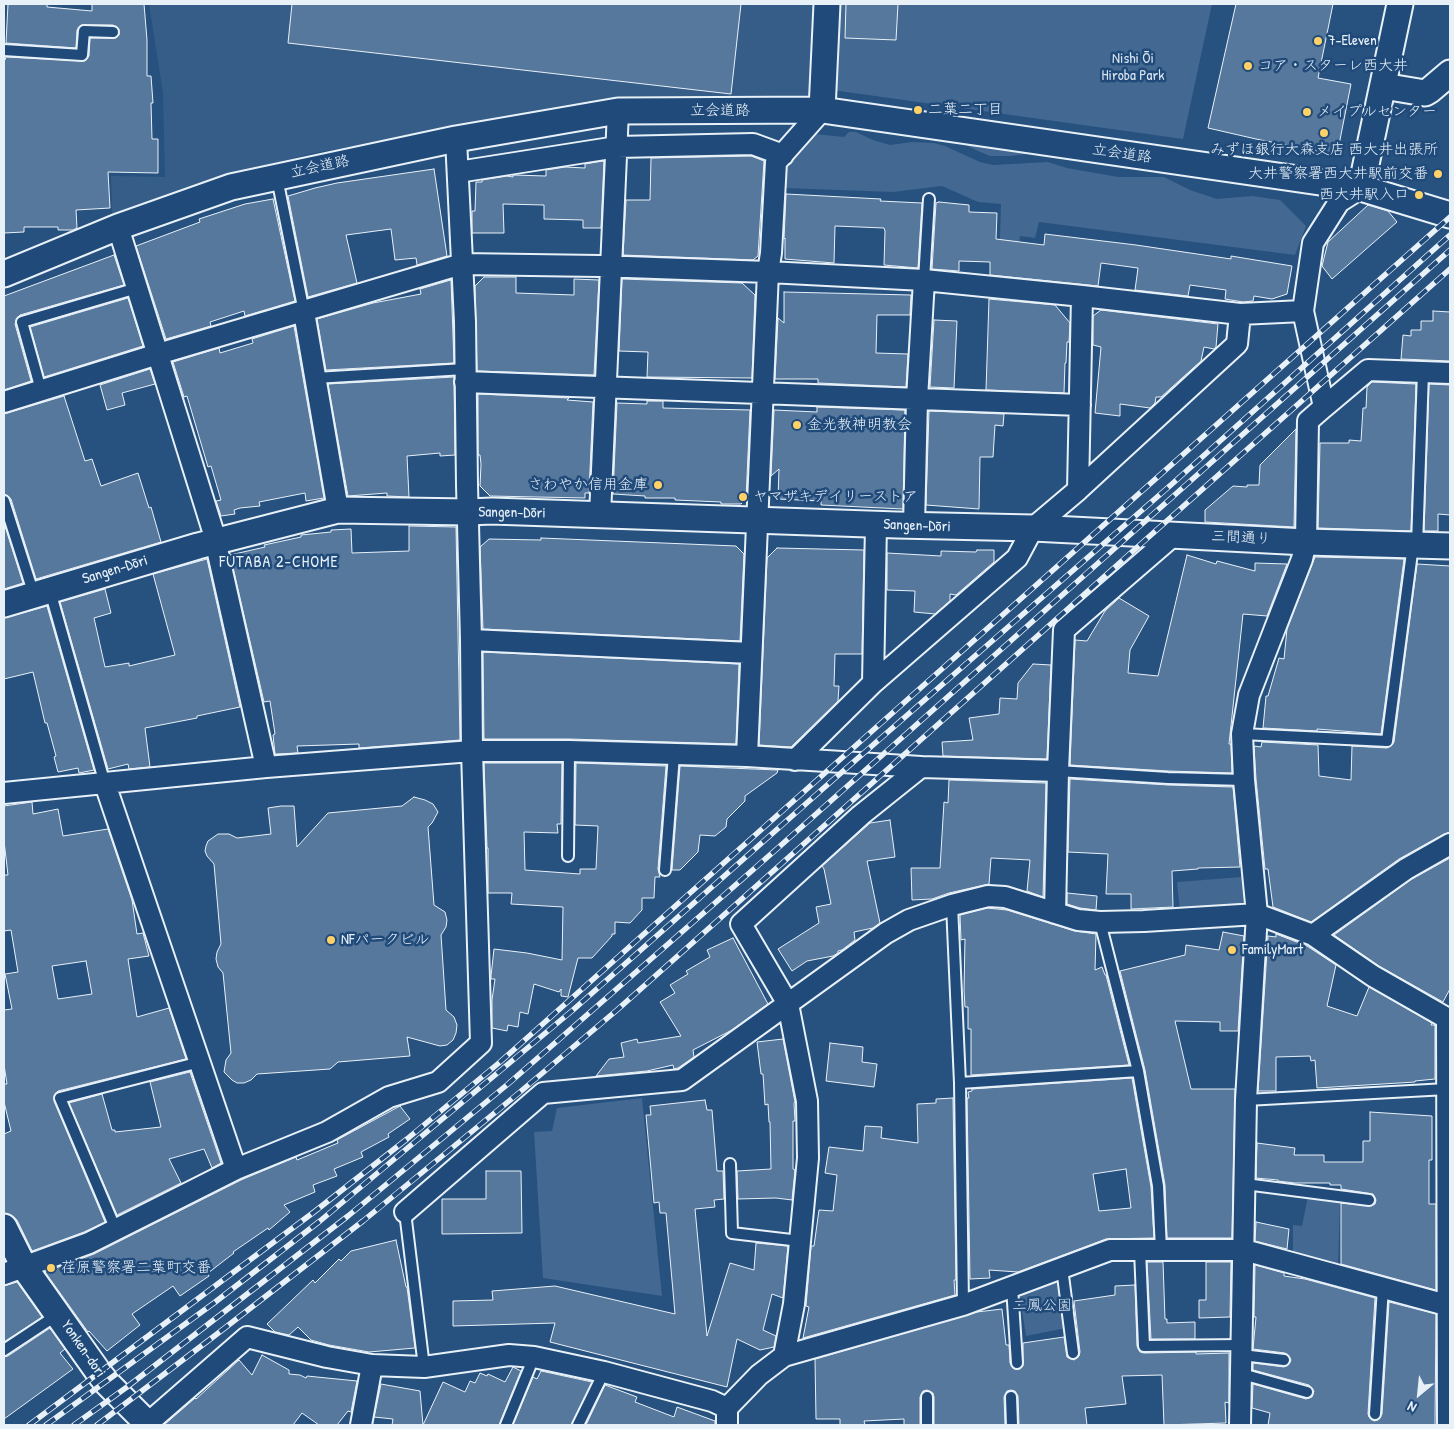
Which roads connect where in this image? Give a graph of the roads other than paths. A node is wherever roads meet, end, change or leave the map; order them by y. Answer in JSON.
{"nodes":[{"id":1,"x":828,"y":4,"type":"edge"},
{"id":2,"x":1400,"y":4,"type":"edge"},
{"id":3,"x":113,"y":32,"type":"dead end"},
{"id":4,"x":4,"y":50,"type":"edge"},
{"id":5,"x":1450,"y":73,"type":"edge"},
{"id":6,"x":1383,"y":86,"type":"junction"},
{"id":7,"x":822,"y":110,"type":"junction"},
{"id":8,"x":618,"y":111,"type":"junction"},
{"id":9,"x":456,"y":139,"type":"junction"},
{"id":10,"x":617,"y":147,"type":"junction"},
{"id":11,"x":783,"y":155,"type":"junction"},
{"id":12,"x":458,"y":172,"type":"junction"},
{"id":13,"x":277,"y":176,"type":"junction"},
{"id":14,"x":1360,"y":188,"type":"junction"},
{"id":15,"x":929,"y":199,"type":"dead end"},
{"id":16,"x":1450,"y":215,"type":"edge"},
{"id":17,"x":118,"y":227,"type":"junction"},
{"id":18,"x":462,"y":264,"type":"junction"},
{"id":19,"x":611,"y":267,"type":"junction"},
{"id":20,"x":768,"y":272,"type":"junction"},
{"id":21,"x":4,"y":274,"type":"edge"},
{"id":22,"x":924,"y":280,"type":"junction"},
{"id":23,"x":137,"y":288,"type":"junction"},
{"id":24,"x":1082,"y":296,"type":"junction"},
{"id":25,"x":1303,"y":311,"type":"junction"},
{"id":26,"x":304,"y":312,"type":"junction"},
{"id":27,"x":1240,"y":314,"type":"junction"},
{"id":28,"x":158,"y":354,"type":"junction"},
{"id":29,"x":1423,"y":372,"type":"junction"},
{"id":30,"x":1450,"y":373,"type":"edge"},
{"id":31,"x":465,"y":376,"type":"junction"},
{"id":32,"x":315,"y":378,"type":"junction"},
{"id":33,"x":606,"y":387,"type":"junction"},
{"id":34,"x":41,"y":390,"type":"junction"},
{"id":35,"x":763,"y":393,"type":"junction"},
{"id":36,"x":917,"y":399,"type":"junction"},
{"id":37,"x":4,"y":401,"type":"edge"},
{"id":38,"x":1080,"y":405,"type":"junction"},
{"id":39,"x":1324,"y":408,"type":"junction"},
{"id":40,"x":1071,"y":490,"type":"junction"},
{"id":41,"x":4,"y":501,"type":"edge"},
{"id":42,"x":338,"y":510,"type":"junction"},
{"id":43,"x":469,"y":512,"type":"junction"},
{"id":44,"x":600,"y":515,"type":"junction"},
{"id":45,"x":756,"y":520,"type":"junction"},
{"id":46,"x":876,"y":524,"type":"junction"},
{"id":47,"x":914,"y":526,"type":"junction"},
{"id":48,"x":1033,"y":528,"type":"junction"},
{"id":49,"x":1174,"y":535,"type":"junction"},
{"id":50,"x":215,"y":541,"type":"junction"},
{"id":51,"x":1306,"y":542,"type":"junction"},
{"id":52,"x":1415,"y":544,"type":"junction"},
{"id":53,"x":1450,"y":546,"type":"edge"},
{"id":54,"x":42,"y":592,"type":"junction"},
{"id":55,"x":4,"y":604,"type":"edge"},
{"id":56,"x":471,"y":640,"type":"junction"},
{"id":57,"x":751,"y":653,"type":"junction"},
{"id":58,"x":873,"y":683,"type":"junction"},
{"id":59,"x":1242,"y":734,"type":"junction"},
{"id":60,"x":472,"y":751,"type":"junction"},
{"id":61,"x":569,"y":751,"type":"junction"},
{"id":62,"x":674,"y":755,"type":"junction"},
{"id":63,"x":747,"y":756,"type":"junction"},
{"id":64,"x":795,"y":760,"type":"junction"},
{"id":65,"x":266,"y":767,"type":"junction"},
{"id":66,"x":921,"y":767,"type":"junction"},
{"id":67,"x":1058,"y":771,"type":"junction"},
{"id":68,"x":1244,"y":780,"type":"junction"},
{"id":69,"x":105,"y":784,"type":"junction"},
{"id":70,"x":4,"y":793,"type":"edge"},
{"id":71,"x":1450,"y":844,"type":"edge"},
{"id":72,"x":568,"y":856,"type":"dead end"},
{"id":73,"x":665,"y":870,"type":"dead end"},
{"id":74,"x":952,"y":905,"type":"junction"},
{"id":75,"x":1055,"y":913,"type":"junction"},
{"id":76,"x":1257,"y":914,"type":"junction"},
{"id":77,"x":1100,"y":922,"type":"junction"},
{"id":78,"x":1314,"y":935,"type":"junction"},
{"id":79,"x":788,"y":1004,"type":"junction"},
{"id":80,"x":1449,"y":1016,"type":"edge"},
{"id":81,"x":200,"y":1062,"type":"junction"},
{"id":82,"x":1138,"y":1071,"type":"junction"},
{"id":83,"x":960,"y":1083,"type":"junction"},
{"id":84,"x":1447,"y":1089,"type":"junction"},
{"id":85,"x":1246,"y":1100,"type":"junction"},
{"id":86,"x":730,"y":1164,"type":"dead end"},
{"id":87,"x":236,"y":1169,"type":"junction"},
{"id":88,"x":1244,"y":1184,"type":"junction"},
{"id":89,"x":1369,"y":1200,"type":"dead end"},
{"id":90,"x":404,"y":1212,"type":"joint"},
{"id":91,"x":4,"y":1227,"type":"edge"},
{"id":92,"x":116,"y":1230,"type":"junction"},
{"id":93,"x":800,"y":1241,"type":"junction"},
{"id":94,"x":1140,"y":1250,"type":"junction"},
{"id":95,"x":1161,"y":1250,"type":"junction"},
{"id":96,"x":1244,"y":1250,"type":"junction"},
{"id":97,"x":1062,"y":1268,"type":"junction"},
{"id":98,"x":14,"y":1270,"type":"edge"},
{"id":99,"x":1012,"y":1287,"type":"junction"},
{"id":100,"x":1383,"y":1287,"type":"junction"},
{"id":101,"x":963,"y":1305,"type":"junction"},
{"id":102,"x":1449,"y":1305,"type":"edge"},
{"id":103,"x":58,"y":1315,"type":"junction"},
{"id":104,"x":4,"y":1350,"type":"edge"},
{"id":105,"x":1073,"y":1352,"type":"dead end"},
{"id":106,"x":534,"y":1357,"type":"junction"},
{"id":107,"x":787,"y":1358,"type":"junction"},
{"id":108,"x":1242,"y":1358,"type":"junction"},
{"id":109,"x":1284,"y":1360,"type":"dead end"},
{"id":110,"x":1017,"y":1363,"type":"dead end"},
{"id":111,"x":372,"y":1365,"type":"junction"},
{"id":112,"x":424,"y":1367,"type":"junction"},
{"id":113,"x":604,"y":1372,"type":"junction"},
{"id":114,"x":1306,"y":1392,"type":"dead end"},
{"id":115,"x":926,"y":1397,"type":"dead end"},
{"id":116,"x":1011,"y":1397,"type":"dead end"},
{"id":117,"x":1375,"y":1414,"type":"dead end"},
{"id":118,"x":727,"y":1417,"type":"edge"},
{"id":119,"x":148,"y":1424,"type":"edge"},
{"id":120,"x":361,"y":1425,"type":"edge"},
{"id":121,"x":506,"y":1425,"type":"edge"},
{"id":122,"x":578,"y":1425,"type":"edge"},
{"id":123,"x":927,"y":1425,"type":"edge"},
{"id":124,"x":1012,"y":1425,"type":"edge"},
{"id":125,"x":1240,"y":1425,"type":"edge"},
{"id":126,"x":1448,"y":1425,"type":"edge"}],
"edges":[{"from":1,"to":7,"type":"street"},
{"from":2,"to":6,"type":"street"},
{"from":3,"to":4,"type":"lane"},
{"from":5,"to":6,"type":"street"},
{"from":6,"to":14,"type":"street"},
{"from":7,"to":8,"type":"street","name":"立会道路"},
{"from":7,"to":11,"type":"street"},
{"from":7,"to":14,"type":"street","name":"立会道路"},
{"from":8,"to":9,"type":"street","name":"立会道路"},
{"from":8,"to":10,"type":"street"},
{"from":9,"to":12,"type":"street"},
{"from":9,"to":13,"type":"street","name":"立会道路"},
{"from":10,"to":11,"type":"street"},
{"from":10,"to":12,"type":"street"},
{"from":10,"to":19,"type":"street"},
{"from":11,"to":20,"type":"street"},
{"from":12,"to":18,"type":"street"},
{"from":13,"to":17,"type":"street","name":"立会道路"},
{"from":13,"to":26,"type":"lane"},
{"from":14,"to":16,"type":"street","name":"立会道路"},
{"from":14,"to":25,"type":"street"},
{"from":15,"to":22,"type":"lane"},
{"from":17,"to":21,"type":"street","name":"立会道路"},
{"from":17,"to":23,"type":"street"},
{"from":18,"to":19,"type":"street"},
{"from":18,"to":26,"type":"street"},
{"from":18,"to":31,"type":"street"},
{"from":19,"to":20,"type":"street"},
{"from":19,"to":33,"type":"street"},
{"from":20,"to":22,"type":"street"},
{"from":20,"to":35,"type":"street"},
{"from":22,"to":24,"type":"street"},
{"from":22,"to":36,"type":"street"},
{"from":23,"to":28,"type":"street"},
{"from":23,"to":34,"type":"lane"},
{"from":24,"to":27,"type":"street"},
{"from":24,"to":38,"type":"street"},
{"from":25,"to":27,"type":"street"},
{"from":25,"to":39,"type":"street"},
{"from":26,"to":28,"type":"street"},
{"from":26,"to":32,"type":"street"},
{"from":27,"to":40,"type":"street"},
{"from":28,"to":34,"type":"street"},
{"from":28,"to":50,"type":"street"},
{"from":29,"to":30,"type":"street"},
{"from":29,"to":39,"type":"street"},
{"from":29,"to":52,"type":"lane"},
{"from":31,"to":32,"type":"lane"},
{"from":31,"to":33,"type":"street"},
{"from":31,"to":43,"type":"street"},
{"from":32,"to":42,"type":"street"},
{"from":33,"to":35,"type":"street"},
{"from":33,"to":44,"type":"street"},
{"from":34,"to":37,"type":"street"},
{"from":35,"to":36,"type":"street"},
{"from":35,"to":45,"type":"street"},
{"from":36,"to":38,"type":"street"},
{"from":36,"to":47,"type":"street"},
{"from":38,"to":40,"type":"street"},
{"from":39,"to":51,"type":"street"},
{"from":40,"to":48,"type":"street"},
{"from":41,"to":54,"type":"lane"},
{"from":42,"to":43,"type":"street","name":"Sangen-Dōri"},
{"from":42,"to":50,"type":"street","name":"Sangen-Dōri"},
{"from":43,"to":44,"type":"street","name":"Sangen-Dōri"},
{"from":43,"to":56,"type":"street"},
{"from":44,"to":45,"type":"street","name":"Sangen-Dōri"},
{"from":45,"to":46,"type":"street","name":"Sangen-Dōri"},
{"from":45,"to":57,"type":"street"},
{"from":46,"to":47,"type":"street","name":"Sangen-Dōri"},
{"from":46,"to":58,"type":"street"},
{"from":47,"to":48,"type":"street","name":"Sangen-Dōri"},
{"from":48,"to":49,"type":"street","name":"三間通り"},
{"from":48,"to":58,"type":"street"},
{"from":49,"to":51,"type":"street","name":"三間通り"},
{"from":49,"to":67,"type":"street"},
{"from":50,"to":54,"type":"street","name":"Sangen-Dōri"},
{"from":50,"to":65,"type":"street"},
{"from":51,"to":52,"type":"street","name":"三間通り"},
{"from":51,"to":59,"type":"street"},
{"from":52,"to":53,"type":"street","name":"三間通り"},
{"from":52,"to":59,"type":"lane"},
{"from":54,"to":55,"type":"street","name":"Sangen-Dōri"},
{"from":54,"to":69,"type":"lane"},
{"from":56,"to":57,"type":"street"},
{"from":56,"to":60,"type":"street"},
{"from":57,"to":63,"type":"street"},
{"from":58,"to":64,"type":"street"},
{"from":59,"to":68,"type":"street"},
{"from":60,"to":61,"type":"street"},
{"from":60,"to":65,"type":"street"},
{"from":60,"to":87,"type":"street"},
{"from":61,"to":62,"type":"street"},
{"from":61,"to":72,"type":"lane"},
{"from":62,"to":63,"type":"street"},
{"from":62,"to":73,"type":"lane"},
{"from":63,"to":64,"type":"street"},
{"from":64,"to":66,"type":"street"},
{"from":65,"to":69,"type":"street"},
{"from":66,"to":67,"type":"street"},
{"from":66,"to":79,"type":"street"},
{"from":67,"to":68,"type":"lane"},
{"from":67,"to":75,"type":"street"},
{"from":68,"to":76,"type":"street"},
{"from":69,"to":70,"type":"street"},
{"from":69,"to":81,"type":"street"},
{"from":71,"to":78,"type":"street"},
{"from":74,"to":75,"type":"street"},
{"from":74,"to":79,"type":"street"},
{"from":74,"to":83,"type":"lane"},
{"from":75,"to":77,"type":"street"},
{"from":76,"to":77,"type":"street"},
{"from":76,"to":78,"type":"street"},
{"from":76,"to":85,"type":"street"},
{"from":77,"to":82,"type":"lane"},
{"from":78,"to":80,"type":"street"},
{"from":79,"to":90,"type":"street"},
{"from":79,"to":93,"type":"street"},
{"from":80,"to":84,"type":"street"},
{"from":81,"to":87,"type":"street"},
{"from":81,"to":92,"type":"lane"},
{"from":82,"to":83,"type":"lane"},
{"from":82,"to":95,"type":"lane"},
{"from":83,"to":101,"type":"lane"},
{"from":84,"to":85,"type":"lane"},
{"from":84,"to":102,"type":"street"},
{"from":85,"to":88,"type":"street"},
{"from":86,"to":93,"type":"lane"},
{"from":87,"to":92,"type":"street"},
{"from":88,"to":89,"type":"lane"},
{"from":88,"to":96,"type":"street"},
{"from":90,"to":112,"type":"lane"},
{"from":91,"to":98,"type":"street","name":"Yonken-dori"},
{"from":92,"to":98,"type":"street"},
{"from":93,"to":107,"type":"street"},
{"from":94,"to":95,"type":"street"},
{"from":94,"to":97,"type":"street"},
{"from":94,"to":108,"type":"lane"},
{"from":95,"to":96,"type":"street"},
{"from":96,"to":100,"type":"street"},
{"from":96,"to":108,"type":"street"},
{"from":97,"to":99,"type":"street"},
{"from":97,"to":105,"type":"lane"},
{"from":98,"to":103,"type":"street","name":"Yonken-dori"},
{"from":99,"to":101,"type":"street"},
{"from":99,"to":110,"type":"lane"},
{"from":100,"to":102,"type":"street"},
{"from":100,"to":117,"type":"lane"},
{"from":101,"to":107,"type":"street"},
{"from":102,"to":126,"type":"street"},
{"from":103,"to":104,"type":"lane"},
{"from":103,"to":119,"type":"street","name":"Yonken-dori"},
{"from":106,"to":112,"type":"street"},
{"from":106,"to":113,"type":"street"},
{"from":106,"to":121,"type":"lane"},
{"from":107,"to":118,"type":"street"},
{"from":108,"to":109,"type":"lane"},
{"from":108,"to":114,"type":"lane"},
{"from":108,"to":125,"type":"street"},
{"from":111,"to":112,"type":"street"},
{"from":111,"to":119,"type":"street"},
{"from":111,"to":120,"type":"street"},
{"from":113,"to":118,"type":"street"},
{"from":113,"to":122,"type":"lane"},
{"from":115,"to":123,"type":"lane"},
{"from":116,"to":124,"type":"lane"}]}
